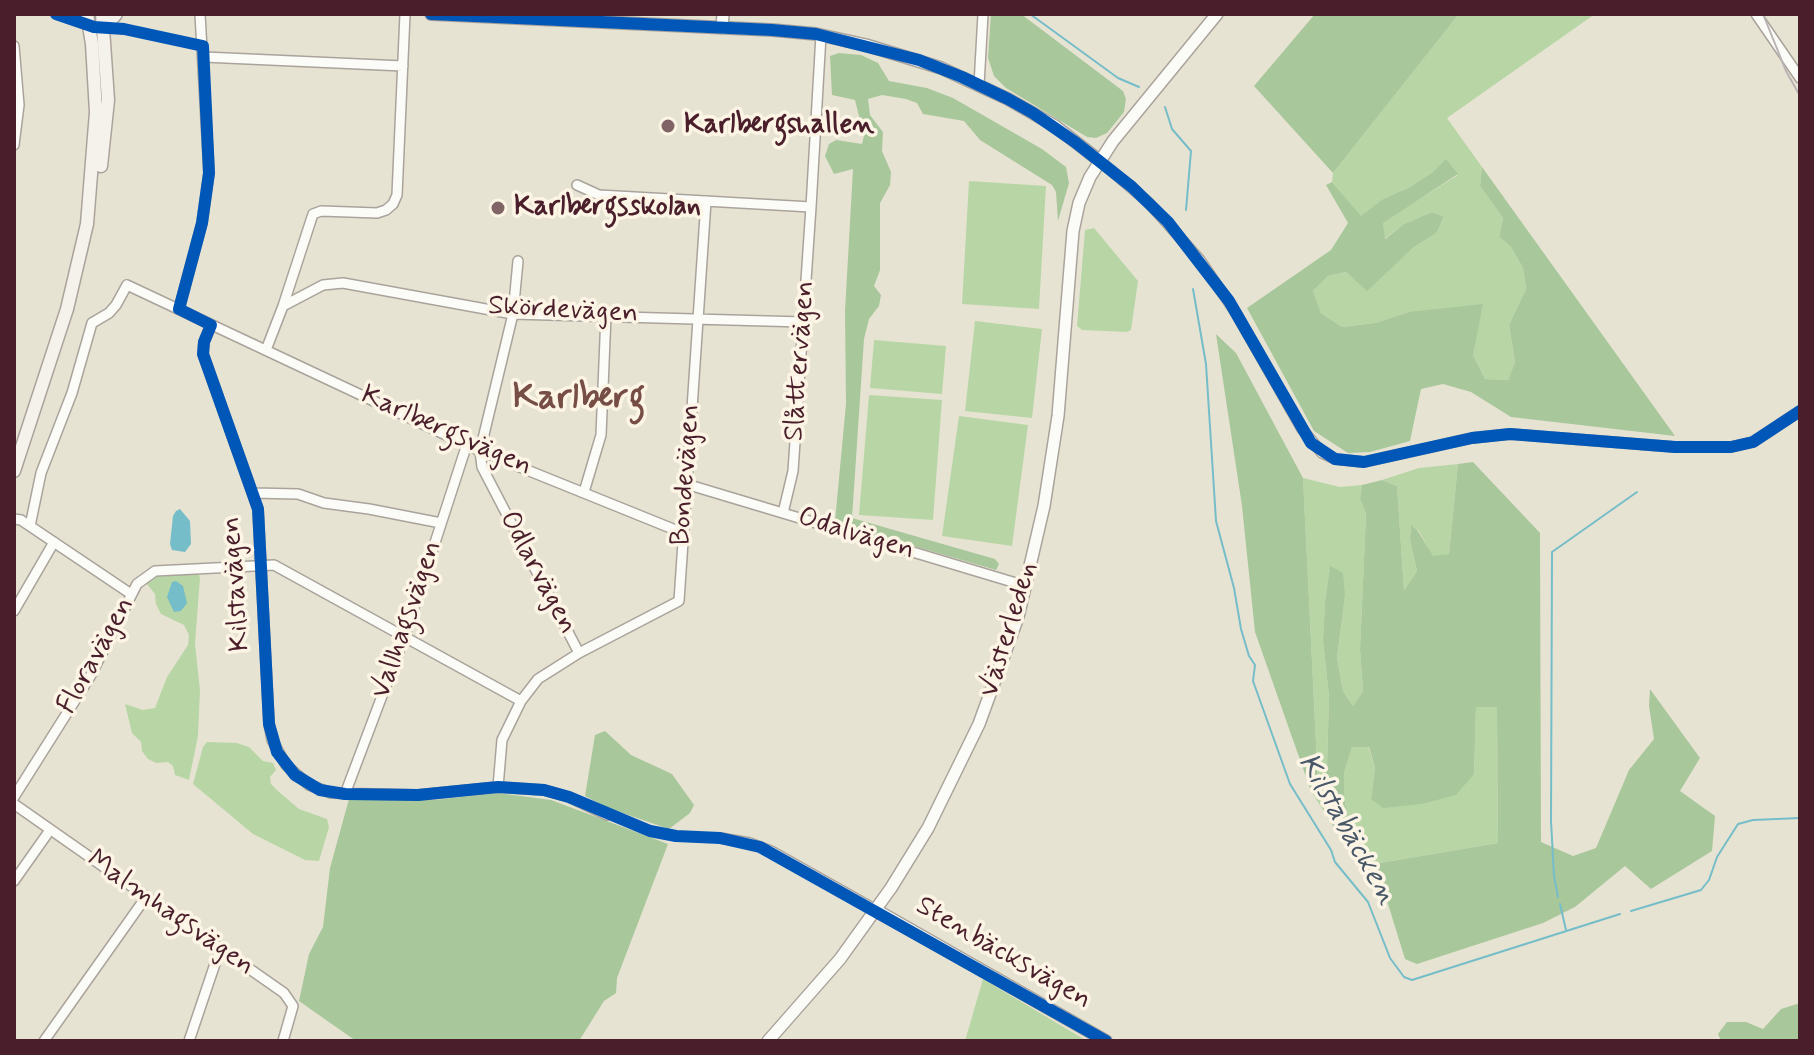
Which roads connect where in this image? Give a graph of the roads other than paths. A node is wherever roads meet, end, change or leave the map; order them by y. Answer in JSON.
{"nodes":[{"id":1,"x":87,"y":14,"type":"edge"},
{"id":2,"x":102,"y":14,"type":"edge"},
{"id":3,"x":116,"y":14,"type":"edge"},
{"id":4,"x":200,"y":14,"type":"edge"},
{"id":5,"x":405,"y":14,"type":"edge"},
{"id":6,"x":431,"y":14,"type":"edge"},
{"id":7,"x":723,"y":14,"type":"edge"},
{"id":8,"x":983,"y":14,"type":"edge"},
{"id":9,"x":1217,"y":14,"type":"edge"},
{"id":10,"x":1756,"y":14,"type":"edge"},
{"id":11,"x":104,"y":28,"type":"junction"},
{"id":12,"x":722,"y":28,"type":"junction"},
{"id":13,"x":821,"y":35,"type":"junction"},
{"id":14,"x":14,"y":46,"type":"edge"},
{"id":15,"x":204,"y":57,"type":"junction"},
{"id":16,"x":403,"y":66,"type":"junction"},
{"id":17,"x":1800,"y":78,"type":"edge"},
{"id":18,"x":979,"y":85,"type":"junction"},
{"id":19,"x":16,"y":104,"type":"edge"},
{"id":20,"x":14,"y":145,"type":"edge"},
{"id":21,"x":1100,"y":161,"type":"junction"},
{"id":22,"x":577,"y":185,"type":"dead end"},
{"id":23,"x":706,"y":201,"type":"junction"},
{"id":24,"x":811,"y":207,"type":"junction"},
{"id":25,"x":87,"y":224,"type":"junction"},
{"id":26,"x":518,"y":261,"type":"dead end"},
{"id":27,"x":283,"y":306,"type":"junction"},
{"id":28,"x":179,"y":309,"type":"junction"},
{"id":29,"x":513,"y":314,"type":"junction"},
{"id":30,"x":606,"y":315,"type":"junction"},
{"id":31,"x":697,"y":317,"type":"junction"},
{"id":32,"x":803,"y":322,"type":"junction"},
{"id":33,"x":211,"y":325,"type":"junction"},
{"id":34,"x":266,"y":350,"type":"junction"},
{"id":35,"x":1800,"y":411,"type":"edge"},
{"id":36,"x":27,"y":429,"type":"junction"},
{"id":37,"x":467,"y":444,"type":"junction"},
{"id":38,"x":480,"y":451,"type":"junction"},
{"id":39,"x":14,"y":454,"type":"edge"},
{"id":40,"x":14,"y":471,"type":"edge"},
{"id":41,"x":686,"y":484,"type":"junction"},
{"id":42,"x":584,"y":492,"type":"junction"},
{"id":43,"x":253,"y":493,"type":"junction"},
{"id":44,"x":14,"y":510,"type":"edge"},
{"id":45,"x":783,"y":513,"type":"junction"},
{"id":46,"x":22,"y":522,"type":"edge"},
{"id":47,"x":441,"y":523,"type":"junction"},
{"id":48,"x":683,"y":533,"type":"junction"},
{"id":49,"x":54,"y":542,"type":"junction"},
{"id":50,"x":261,"y":565,"type":"junction"},
{"id":51,"x":1026,"y":586,"type":"junction"},
{"id":52,"x":131,"y":594,"type":"junction"},
{"id":53,"x":14,"y":611,"type":"edge"},
{"id":54,"x":405,"y":635,"type":"junction"},
{"id":55,"x":579,"y":653,"type":"junction"},
{"id":56,"x":521,"y":701,"type":"junction"},
{"id":57,"x":498,"y":787,"type":"junction"},
{"id":58,"x":345,"y":794,"type":"junction"},
{"id":59,"x":14,"y":797,"type":"edge"},
{"id":60,"x":14,"y":804,"type":"edge"},
{"id":61,"x":607,"y":815,"type":"dead end"},
{"id":62,"x":50,"y":830,"type":"junction"},
{"id":63,"x":720,"y":838,"type":"dead end"},
{"id":64,"x":14,"y":881,"type":"edge"},
{"id":65,"x":146,"y":897,"type":"junction"},
{"id":66,"x":876,"y":910,"type":"junction"},
{"id":67,"x":220,"y":949,"type":"junction"},
{"id":68,"x":44,"y":1041,"type":"edge"},
{"id":69,"x":189,"y":1041,"type":"edge"},
{"id":70,"x":283,"y":1041,"type":"edge"},
{"id":71,"x":768,"y":1041,"type":"edge"},
{"id":72,"x":1106,"y":1041,"type":"edge"}],
"edges":[{"from":1,"to":25,"type":"main road"},
{"from":2,"to":11,"type":"main road"},
{"from":3,"to":11,"type":"main road"},
{"from":4,"to":15,"type":"street"},
{"from":5,"to":16,"type":"street"},
{"from":6,"to":12,"type":"street"},
{"from":7,"to":12,"type":"street"},
{"from":8,"to":18,"type":"street"},
{"from":9,"to":21,"type":"street","name":"Västerleden"},
{"from":10,"to":17,"type":"street"},
{"from":11,"to":25,"type":"main road"},
{"from":12,"to":13,"type":"street"},
{"from":13,"to":18,"type":"street"},
{"from":13,"to":24,"type":"street","name":"Slåttervägen"},
{"from":14,"to":19,"type":"street"},
{"from":15,"to":16,"type":"street"},
{"from":15,"to":28,"type":"street"},
{"from":16,"to":27,"type":"street"},
{"from":18,"to":21,"type":"street"},
{"from":19,"to":20,"type":"street"},
{"from":21,"to":35,"type":"street"},
{"from":21,"to":51,"type":"street","name":"Västerleden"},
{"from":22,"to":23,"type":"street"},
{"from":23,"to":24,"type":"street"},
{"from":23,"to":31,"type":"street","name":"Bondevägen"},
{"from":24,"to":32,"type":"street","name":"Slåttervägen"},
{"from":25,"to":36,"type":"main road"},
{"from":26,"to":29,"type":"street"},
{"from":27,"to":29,"type":"street","name":"Skördevägen"},
{"from":27,"to":34,"type":"street"},
{"from":28,"to":33,"type":"street"},
{"from":28,"to":46,"type":"street"},
{"from":29,"to":30,"type":"street","name":"Skördevägen"},
{"from":29,"to":38,"type":"street"},
{"from":30,"to":31,"type":"street","name":"Skördevägen"},
{"from":30,"to":42,"type":"street"},
{"from":31,"to":32,"type":"street","name":"Skördevägen"},
{"from":31,"to":41,"type":"street","name":"Bondevägen"},
{"from":32,"to":45,"type":"street","name":"Slåttervägen"},
{"from":33,"to":34,"type":"street","name":"Karlbergsvägen"},
{"from":33,"to":43,"type":"street","name":"Kilstavägen"},
{"from":34,"to":37,"type":"street","name":"Karlbergsvägen"},
{"from":36,"to":39,"type":"main road"},
{"from":36,"to":40,"type":"main road"},
{"from":37,"to":38,"type":"street","name":"Karlbergsvägen"},
{"from":37,"to":47,"type":"street","name":"Vallhagsvägen"},
{"from":38,"to":42,"type":"street","name":"Karlbergsvägen"},
{"from":38,"to":55,"type":"street","name":"Odlarvägen"},
{"from":41,"to":45,"type":"street","name":"Odalvägen"},
{"from":41,"to":48,"type":"street","name":"Bondevägen"},
{"from":42,"to":48,"type":"street","name":"Karlbergsvägen"},
{"from":43,"to":47,"type":"street"},
{"from":43,"to":50,"type":"street","name":"Kilstavägen"},
{"from":44,"to":46,"type":"street"},
{"from":45,"to":51,"type":"street","name":"Odalvägen"},
{"from":46,"to":49,"type":"street"},
{"from":47,"to":54,"type":"street","name":"Vallhagsvägen"},
{"from":48,"to":55,"type":"street","name":"Bondevägen"},
{"from":49,"to":52,"type":"street"},
{"from":49,"to":53,"type":"street"},
{"from":50,"to":52,"type":"street","name":"Floravägen"},
{"from":50,"to":54,"type":"street"},
{"from":50,"to":58,"type":"street","name":"Kilstavägen"},
{"from":51,"to":66,"type":"street","name":"Västerleden"},
{"from":52,"to":59,"type":"street","name":"Floravägen"},
{"from":54,"to":56,"type":"street"},
{"from":54,"to":58,"type":"street","name":"Vallhagsvägen"},
{"from":55,"to":56,"type":"street","name":"Bondevägen"},
{"from":56,"to":57,"type":"street","name":"Bondevägen"},
{"from":57,"to":58,"type":"street","name":"Kilstavägen"},
{"from":57,"to":61,"type":"street","name":"Kilstavägen"},
{"from":60,"to":62,"type":"street","name":"Malmhagsvägen"},
{"from":62,"to":64,"type":"street"},
{"from":62,"to":65,"type":"street","name":"Malmhagsvägen"},
{"from":63,"to":66,"type":"street"},
{"from":65,"to":67,"type":"street","name":"Malmhagsvägen"},
{"from":65,"to":68,"type":"street"},
{"from":66,"to":71,"type":"street","name":"Västerleden"},
{"from":66,"to":72,"type":"street","name":"Stenbäcksvägen"},
{"from":67,"to":69,"type":"street"},
{"from":67,"to":70,"type":"street","name":"Malmhagsvägen"}]}
